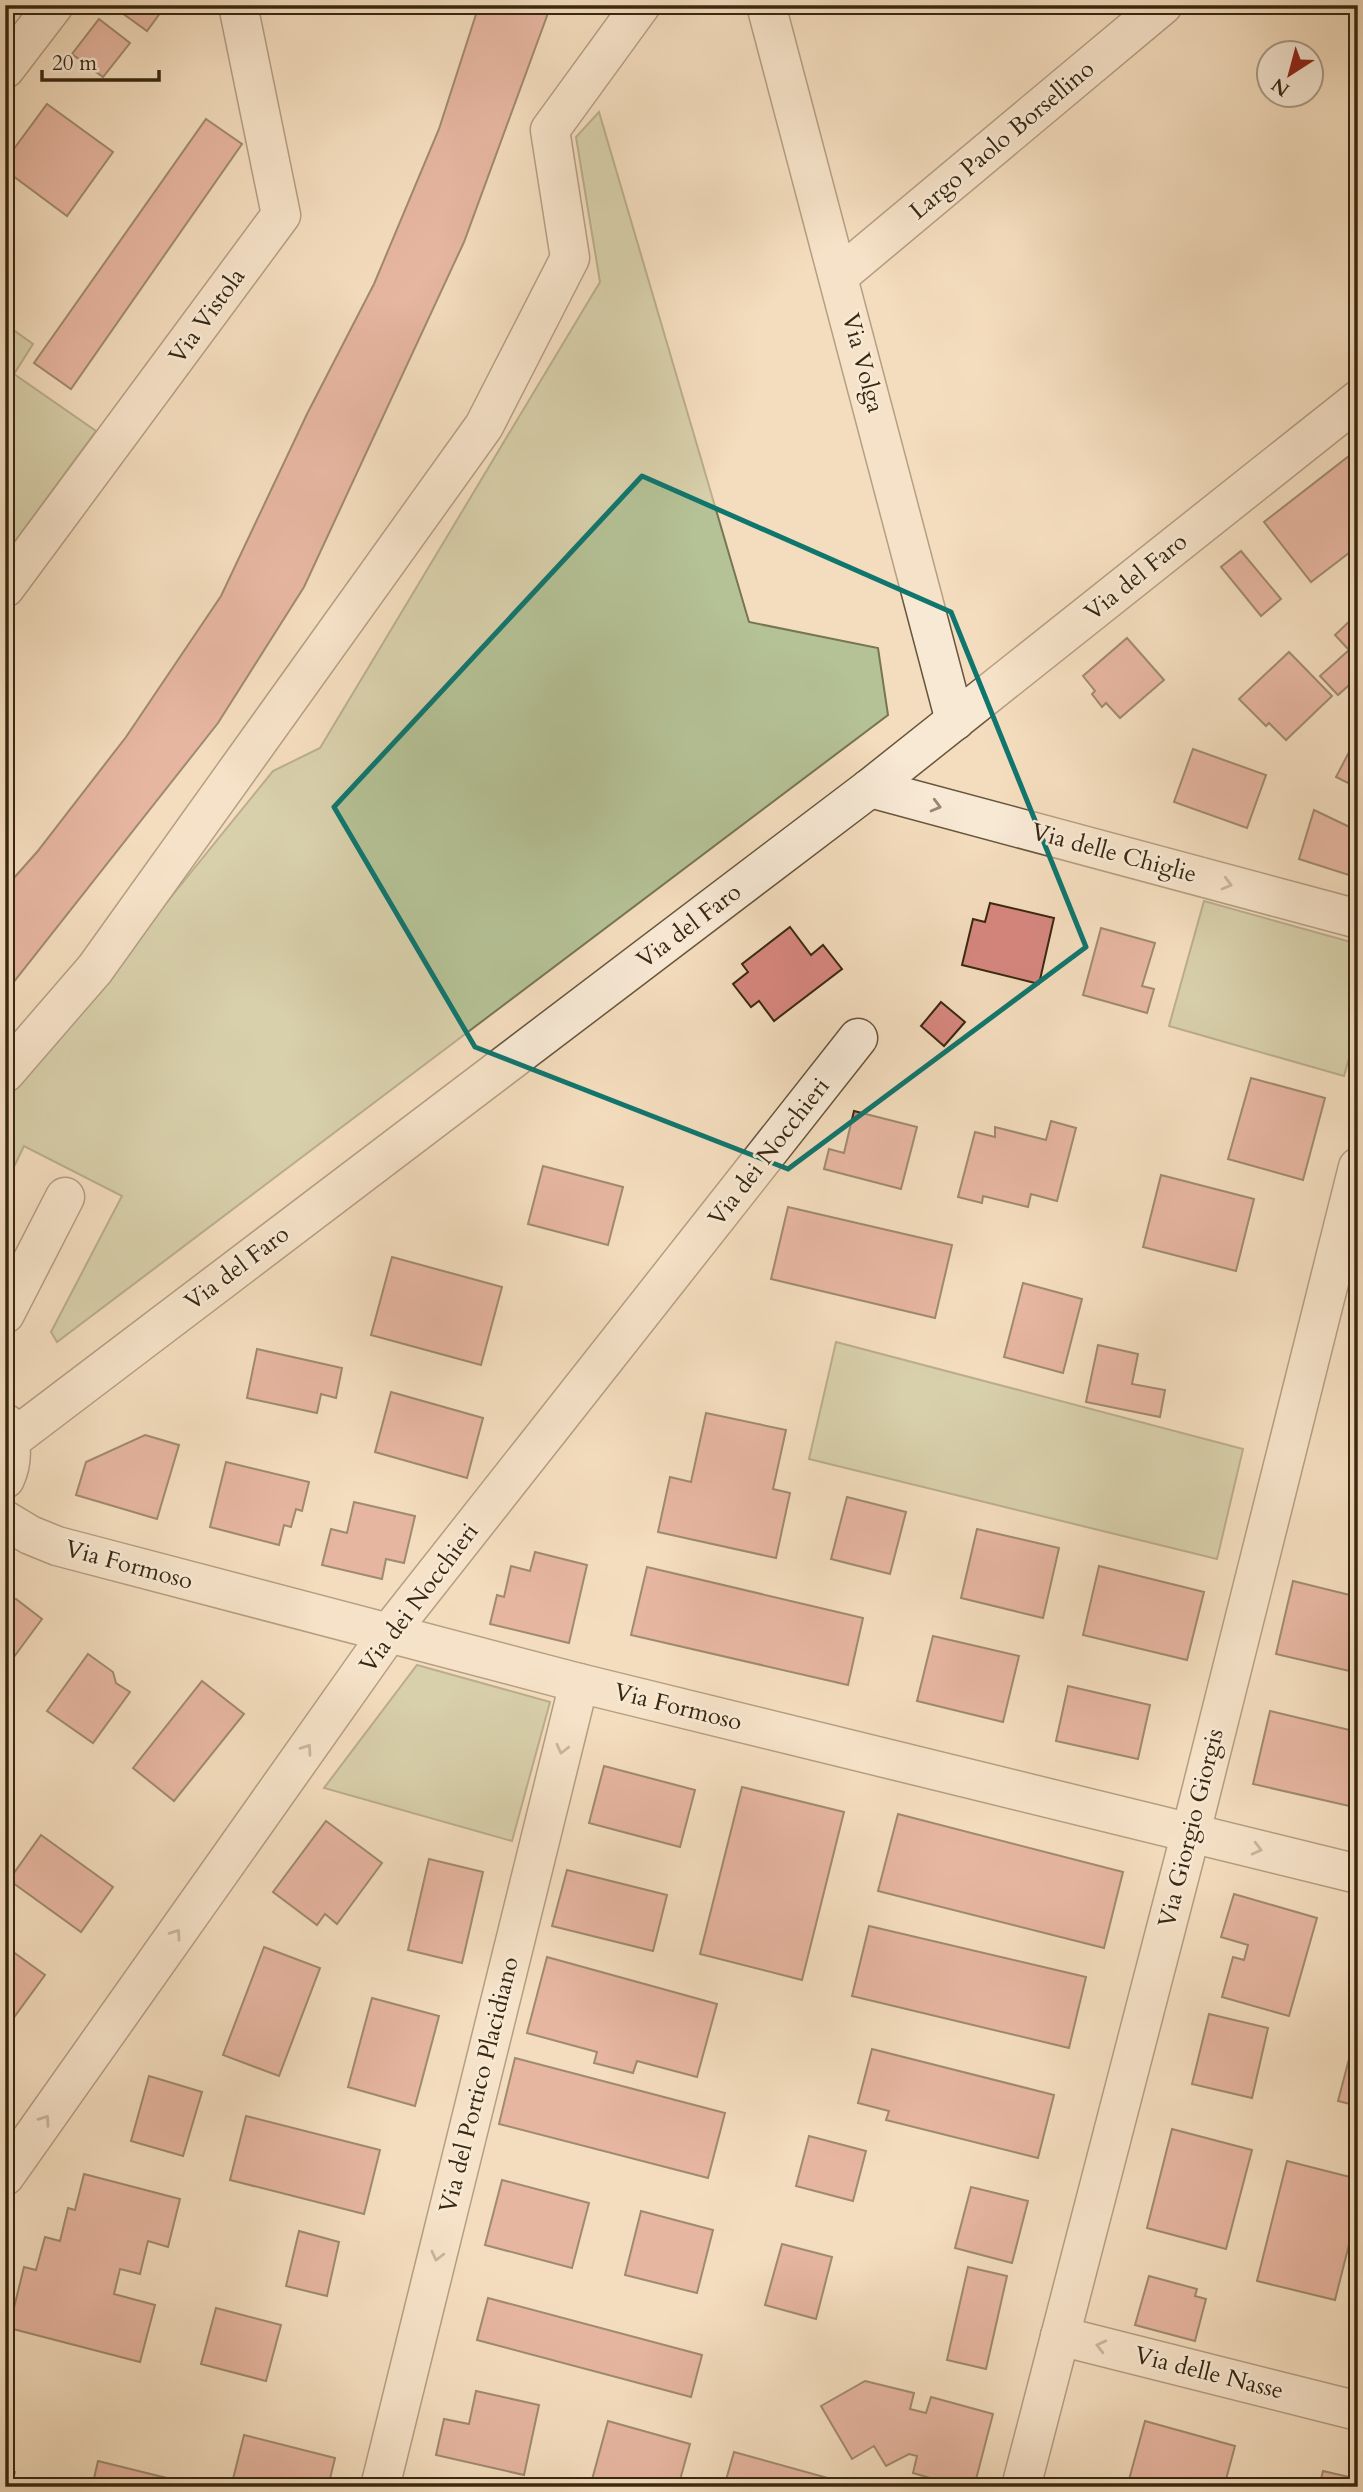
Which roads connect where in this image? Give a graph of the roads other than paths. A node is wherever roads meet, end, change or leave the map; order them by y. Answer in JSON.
{"nodes":[{"id":1,"x":54,"y":5,"type":"edge"},
{"id":2,"x":238,"y":5,"type":"edge"},
{"id":3,"x":641,"y":5,"type":"edge"},
{"id":4,"x":766,"y":5,"type":"edge"},
{"id":5,"x":1163,"y":5,"type":"edge"},
{"id":6,"x":5,"y":69,"type":"edge"},
{"id":7,"x":840,"y":275,"type":"junction"},
{"id":8,"x":1358,"y":400,"type":"edge"},
{"id":9,"x":5,"y":588,"type":"edge"},
{"id":10,"x":955,"y":721,"type":"junction"},
{"id":11,"x":870,"y":788,"type":"junction"},
{"id":12,"x":1358,"y":919,"type":"edge"},
{"id":13,"x":858,"y":1038,"type":"dead end"},
{"id":14,"x":5,"y":1073,"type":"edge"},
{"id":15,"x":1358,"y":1167,"type":"edge"},
{"id":16,"x":65,"y":1197,"type":"dead end"},
{"id":17,"x":5,"y":1314,"type":"edge"},
{"id":18,"x":8,"y":1431,"type":"edge"},
{"id":19,"x":5,"y":1479,"type":"edge"},
{"id":20,"x":5,"y":1520,"type":"edge"},
{"id":21,"x":388,"y":1634,"type":"junction"},
{"id":22,"x":579,"y":1683,"type":"junction"},
{"id":23,"x":1191,"y":1832,"type":"junction"},
{"id":24,"x":1358,"y":1874,"type":"edge"},
{"id":25,"x":5,"y":2176,"type":"edge"},
{"id":26,"x":1060,"y":2336,"type":"junction"},
{"id":27,"x":1358,"y":2411,"type":"edge"},
{"id":28,"x":380,"y":2487,"type":"edge"},
{"id":29,"x":1021,"y":2487,"type":"edge"}],
"edges":[{"from":1,"to":6,"type":"street"},
{"from":2,"to":9,"type":"street","name":"Via Vistola"},
{"from":3,"to":14,"type":"street"},
{"from":4,"to":7,"type":"street","name":"Via Volga"},
{"from":5,"to":7,"type":"street","name":"Largo Paolo Borsellino"},
{"from":7,"to":10,"type":"street","name":"Via Volga"},
{"from":8,"to":10,"type":"street","name":"Via del Faro"},
{"from":10,"to":11,"type":"street","name":"Via del Faro"},
{"from":11,"to":12,"type":"street","name":"Via delle Chiglie","one_way":true},
{"from":11,"to":18,"type":"street","name":"Via del Faro"},
{"from":13,"to":21,"type":"street","name":"Via dei Nocchieri"},
{"from":15,"to":23,"type":"street","name":"Via Giorgio Giorgis"},
{"from":16,"to":17,"type":"street"},
{"from":18,"to":19,"type":"street"},
{"from":20,"to":21,"type":"street","name":"Via Formoso"},
{"from":21,"to":22,"type":"street","name":"Via Formoso"},
{"from":25,"to":21,"type":"street","name":"Via dei Nocchieri","one_way":true},
{"from":22,"to":23,"type":"street","name":"Via Formoso"},
{"from":22,"to":28,"type":"street","name":"Via del Portico Placidiano","one_way":true},
{"from":23,"to":24,"type":"street","name":"Via Formoso","one_way":true},
{"from":23,"to":26,"type":"street","name":"Via Giorgio Giorgis"},
{"from":27,"to":26,"type":"street","name":"Via delle Nasse","one_way":true},
{"from":26,"to":29,"type":"street","name":"Via Giorgio Giorgis"}]}
